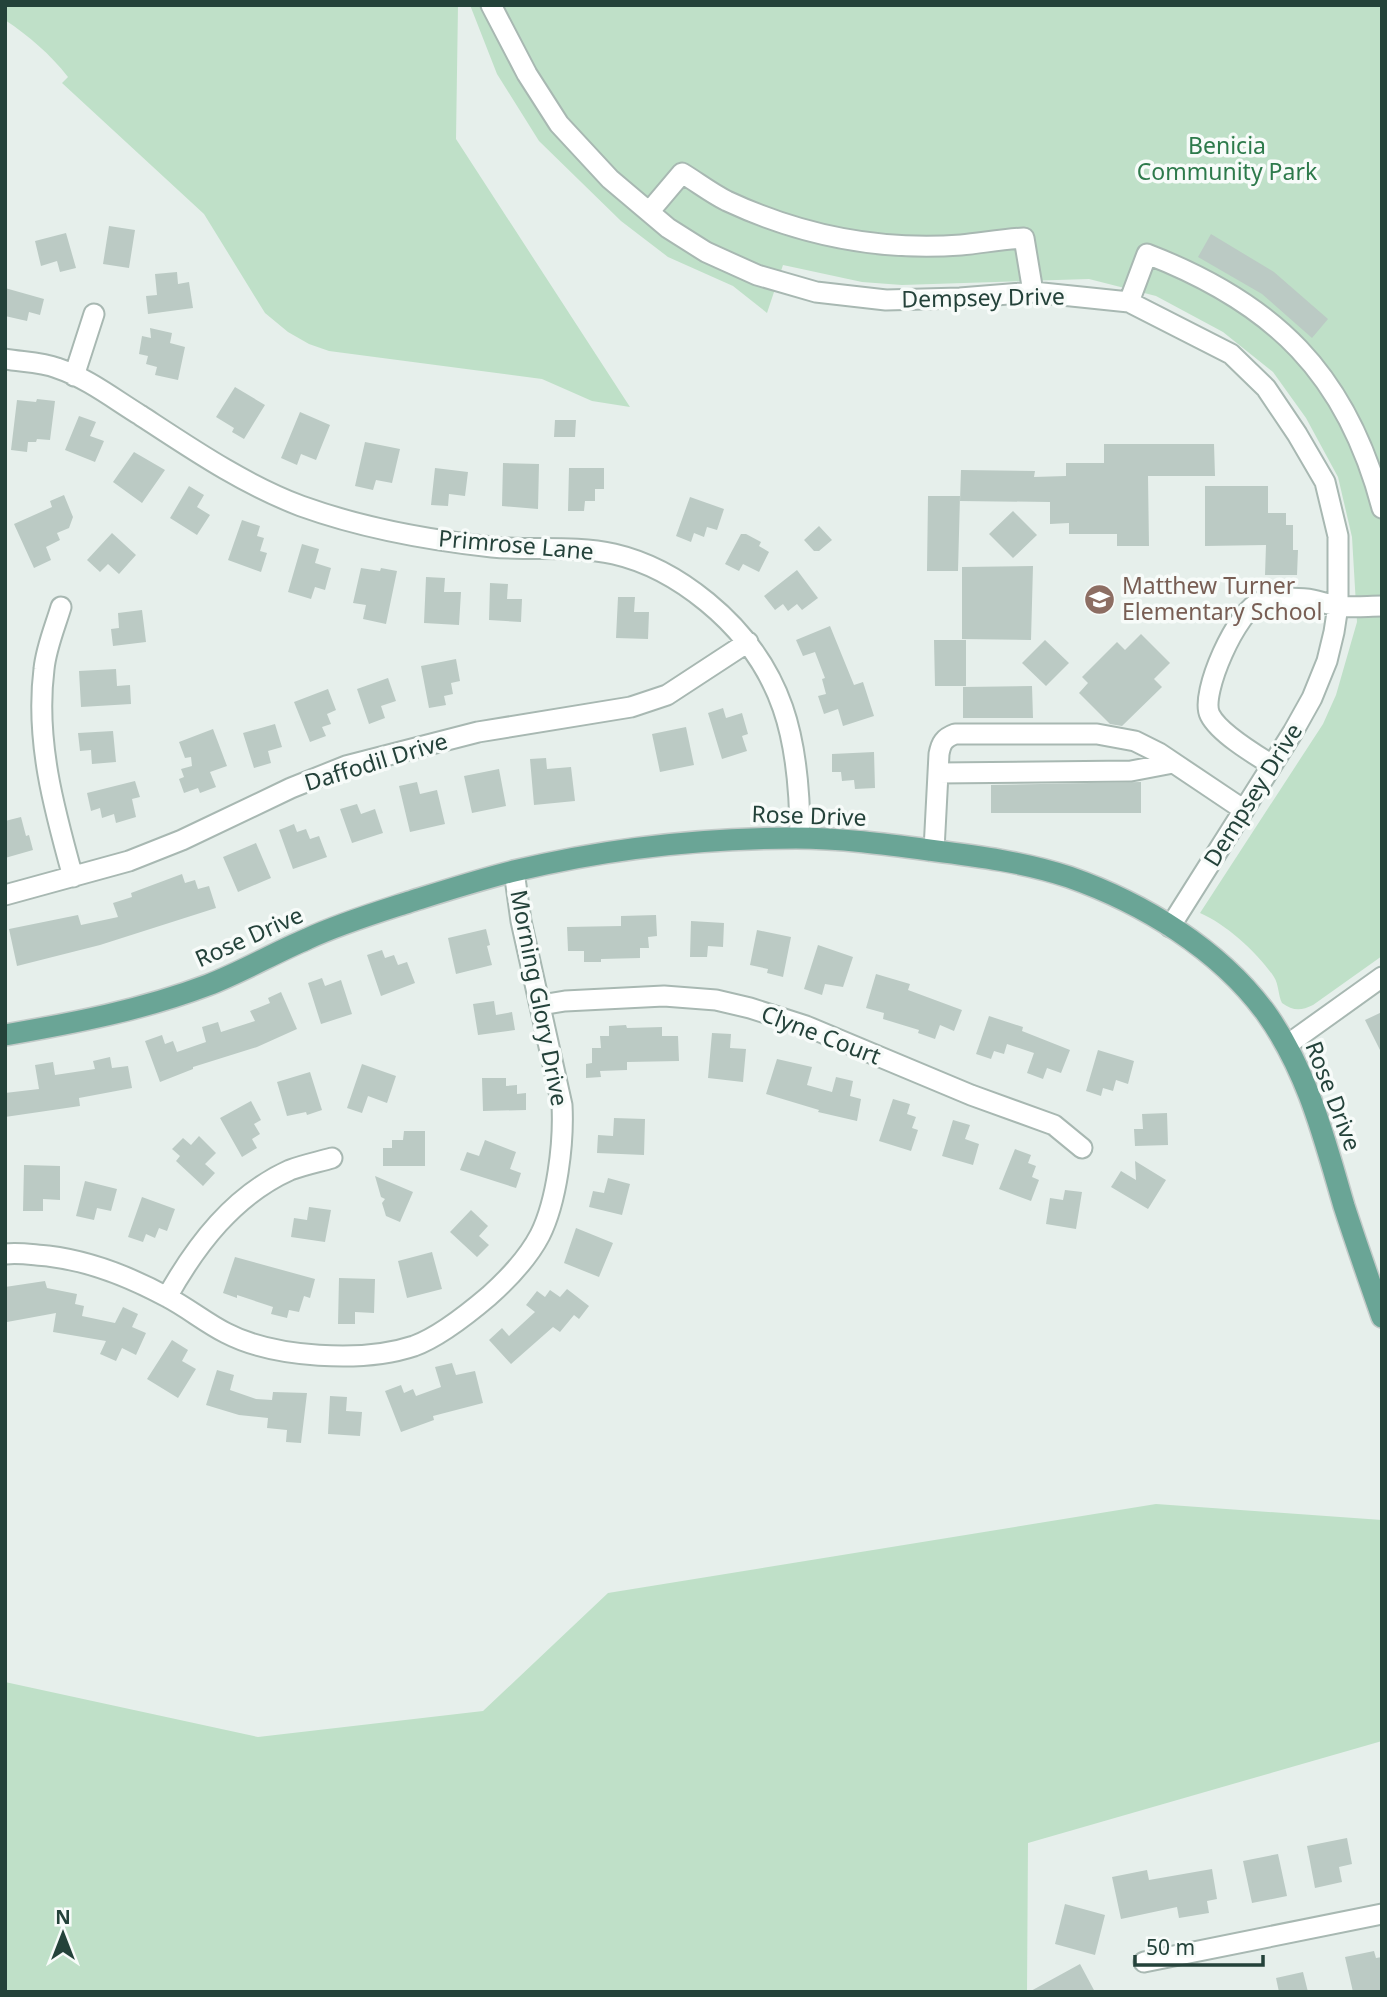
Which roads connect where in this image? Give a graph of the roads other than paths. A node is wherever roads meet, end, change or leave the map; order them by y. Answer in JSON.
{"nodes":[{"id":1,"x":491,"y":5,"type":"edge"},
{"id":2,"x":649,"y":212,"type":"junction"},
{"id":3,"x":1033,"y":292,"type":"junction"},
{"id":4,"x":1129,"y":302,"type":"junction"},
{"id":5,"x":94,"y":314,"type":"dead end"},
{"id":6,"x":5,"y":359,"type":"edge"},
{"id":7,"x":74,"y":376,"type":"junction"},
{"id":8,"x":1382,"y":508,"type":"edge"},
{"id":9,"x":1338,"y":606,"type":"junction"},
{"id":10,"x":1382,"y":606,"type":"edge"},
{"id":11,"x":61,"y":607,"type":"dead end"},
{"id":12,"x":748,"y":642,"type":"junction"},
{"id":13,"x":1172,"y":763,"type":"junction"},
{"id":14,"x":1272,"y":765,"type":"junction"},
{"id":15,"x":938,"y":773,"type":"junction"},
{"id":16,"x":1244,"y":810,"type":"junction"},
{"id":17,"x":800,"y":838,"type":"junction"},
{"id":18,"x":934,"y":850,"type":"junction"},
{"id":19,"x":514,"y":871,"type":"junction"},
{"id":20,"x":73,"y":877,"type":"junction"},
{"id":21,"x":5,"y":895,"type":"edge"},
{"id":22,"x":1170,"y":927,"type":"junction"},
{"id":23,"x":1382,"y":977,"type":"edge"},
{"id":24,"x":541,"y":1005,"type":"junction"},
{"id":25,"x":5,"y":1035,"type":"edge"},
{"id":26,"x":1287,"y":1045,"type":"junction"},
{"id":27,"x":1082,"y":1148,"type":"dead end"},
{"id":28,"x":332,"y":1158,"type":"dead end"},
{"id":29,"x":5,"y":1254,"type":"edge"},
{"id":30,"x":167,"y":1297,"type":"junction"},
{"id":31,"x":1382,"y":1317,"type":"edge"},
{"id":32,"x":1382,"y":1914,"type":"edge"},
{"id":33,"x":1143,"y":1962,"type":"dead end"}],
"edges":[{"from":1,"to":2,"type":"street","name":"Dempsey Drive"},
{"from":2,"to":3,"type":"street","name":"Dempsey Drive"},
{"from":2,"to":3,"type":"street"},
{"from":3,"to":4,"type":"street","name":"Dempsey Drive"},
{"from":4,"to":8,"type":"street"},
{"from":4,"to":9,"type":"street","name":"Dempsey Drive"},
{"from":5,"to":7,"type":"street"},
{"from":6,"to":7,"type":"street","name":"Primrose Lane"},
{"from":7,"to":12,"type":"street","name":"Primrose Lane"},
{"from":9,"to":10,"type":"street"},
{"from":9,"to":14,"type":"street","name":"Dempsey Drive"},
{"from":9,"to":14,"type":"street"},
{"from":11,"to":20,"type":"street"},
{"from":12,"to":17,"type":"street","name":"Primrose Lane"},
{"from":12,"to":20,"type":"street","name":"Daffodil Drive"},
{"from":13,"to":15,"type":"street"},
{"from":13,"to":15,"type":"street"},
{"from":13,"to":16,"type":"street"},
{"from":14,"to":16,"type":"street","name":"Dempsey Drive"},
{"from":15,"to":18,"type":"street"},
{"from":16,"to":22,"type":"street","name":"Dempsey Drive"},
{"from":17,"to":18,"type":"main road","name":"Rose Drive"},
{"from":17,"to":19,"type":"main road","name":"Rose Drive"},
{"from":18,"to":22,"type":"main road","name":"Rose Drive"},
{"from":19,"to":24,"type":"street","name":"Morning Glory Drive"},
{"from":19,"to":25,"type":"main road","name":"Rose Drive"},
{"from":20,"to":21,"type":"street","name":"Daffodil Drive"},
{"from":22,"to":26,"type":"main road","name":"Rose Drive"},
{"from":23,"to":26,"type":"street"},
{"from":24,"to":27,"type":"street","name":"Clyne Court"},
{"from":24,"to":30,"type":"street","name":"Morning Glory Drive"},
{"from":26,"to":31,"type":"main road","name":"Rose Drive"},
{"from":28,"to":30,"type":"street"},
{"from":29,"to":30,"type":"street","name":"Morning Glory Drive"},
{"from":32,"to":33,"type":"street"}]}
